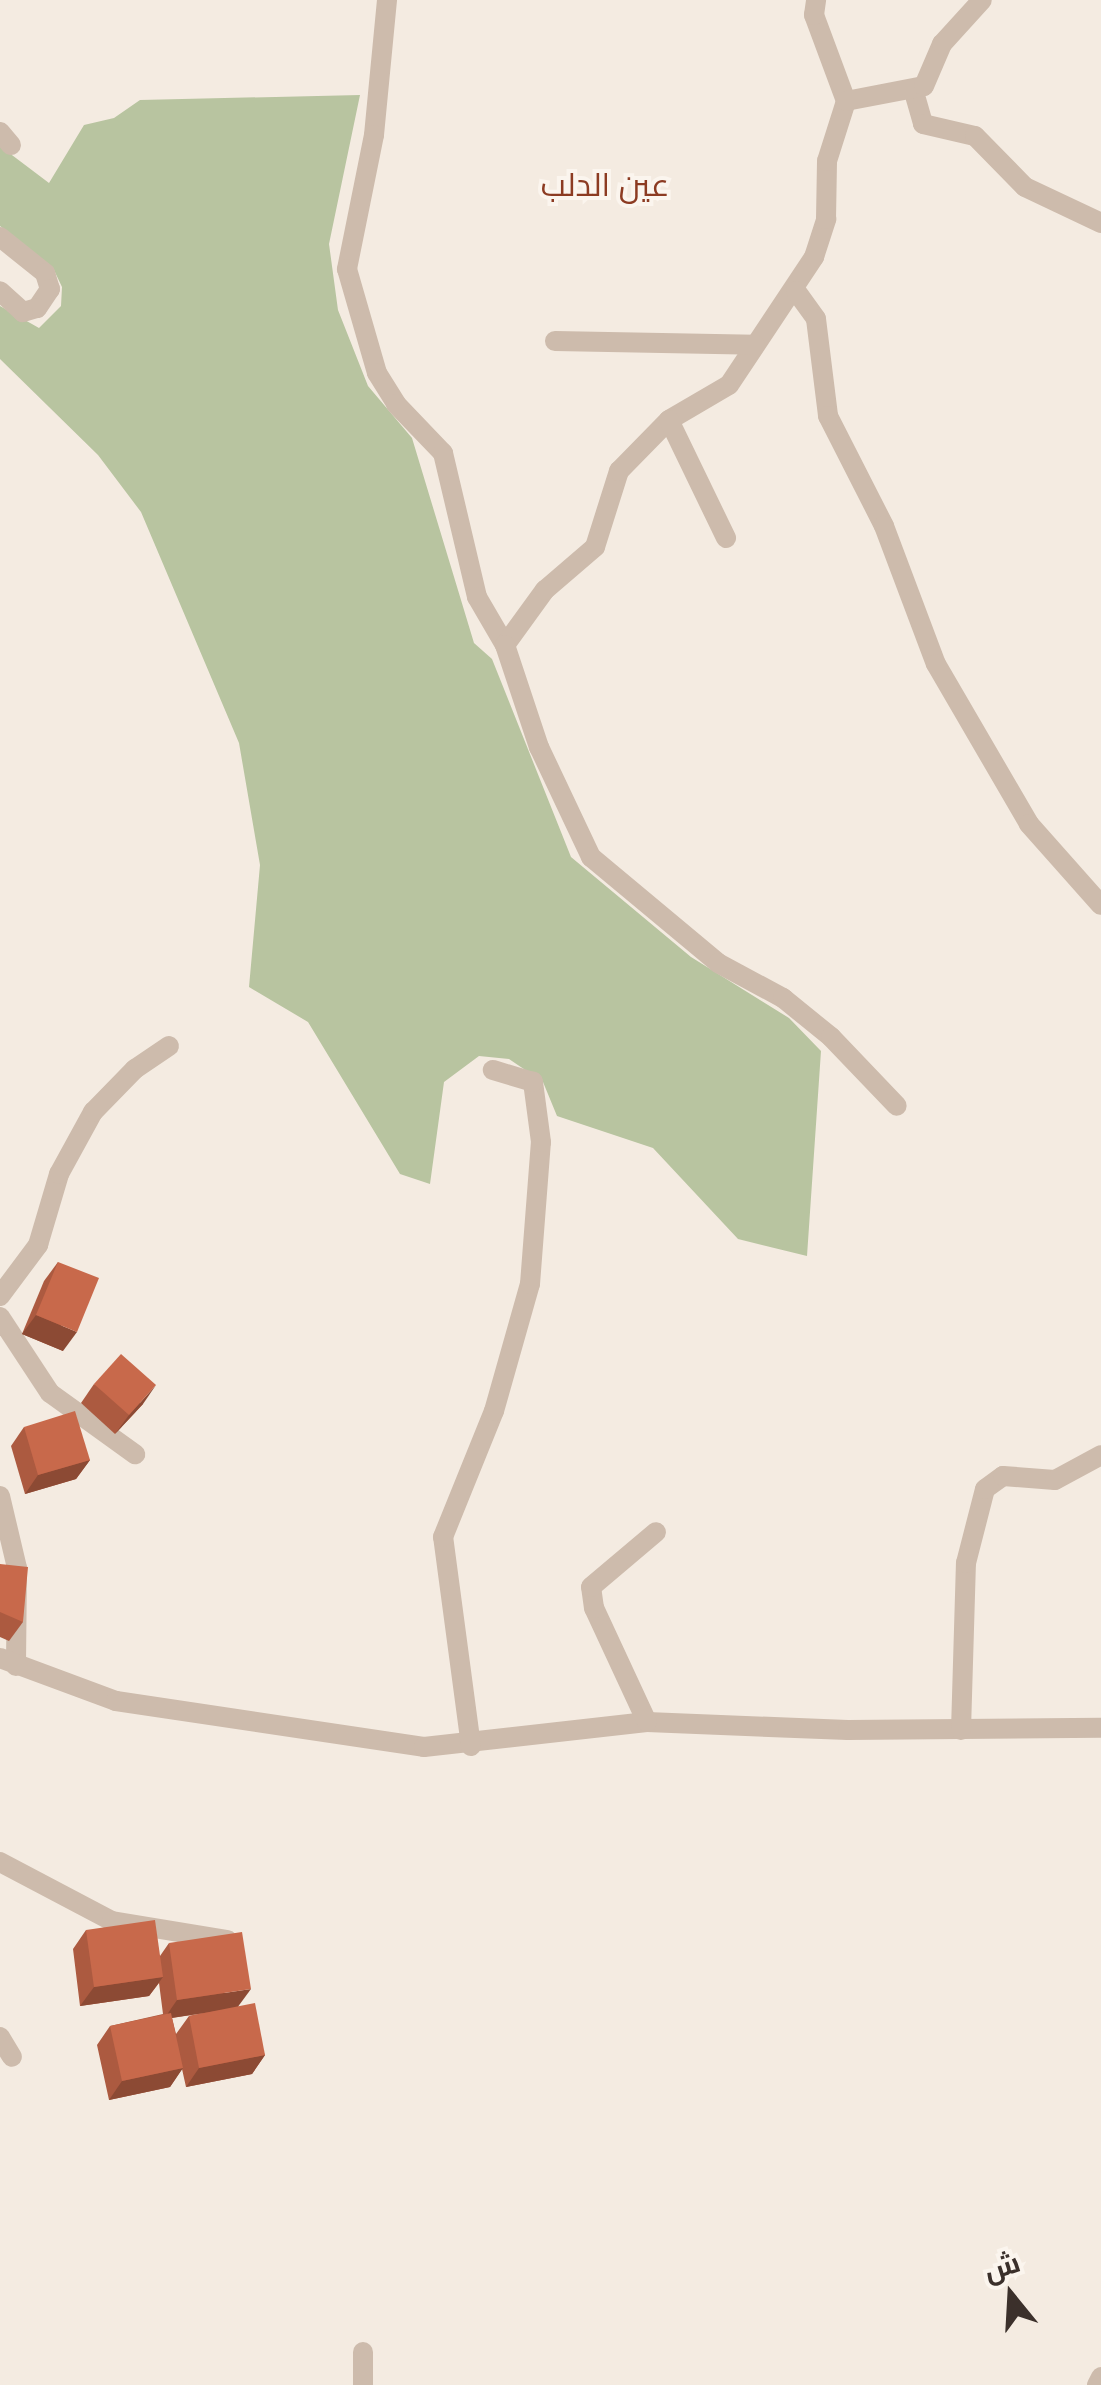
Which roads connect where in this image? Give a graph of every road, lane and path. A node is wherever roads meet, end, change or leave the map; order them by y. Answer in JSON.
{"nodes":[{"id":1,"x":387,"y":0,"type":"edge"},
{"id":2,"x":816,"y":0,"type":"edge"},
{"id":3,"x":982,"y":0,"type":"edge"},
{"id":4,"x":914,"y":92,"type":"junction"},
{"id":5,"x":846,"y":102,"type":"junction"},
{"id":6,"x":1096,"y":214,"type":"edge"},
{"id":7,"x":0,"y":237,"type":"edge"},
{"id":8,"x":0,"y":290,"type":"edge"},
{"id":9,"x":796,"y":291,"type":"junction"},
{"id":10,"x":555,"y":341,"type":"dead end"},
{"id":11,"x":755,"y":345,"type":"junction"},
{"id":12,"x":669,"y":420,"type":"junction"},
{"id":13,"x":726,"y":538,"type":"dead end"},
{"id":14,"x":505,"y":645,"type":"junction"},
{"id":15,"x":1101,"y":905,"type":"edge"},
{"id":16,"x":169,"y":1046,"type":"dead end"},
{"id":17,"x":493,"y":1070,"type":"dead end"},
{"id":18,"x":897,"y":1106,"type":"dead end"},
{"id":19,"x":0,"y":1296,"type":"edge"},
{"id":20,"x":0,"y":1316,"type":"edge"},
{"id":21,"x":135,"y":1454,"type":"dead end"},
{"id":22,"x":1101,"y":1455,"type":"edge"},
{"id":23,"x":0,"y":1496,"type":"edge"},
{"id":24,"x":656,"y":1532,"type":"dead end"},
{"id":25,"x":8,"y":1662,"type":"edge"},
{"id":26,"x":647,"y":1722,"type":"junction"},
{"id":27,"x":1101,"y":1728,"type":"edge"},
{"id":28,"x":961,"y":1730,"type":"junction"},
{"id":29,"x":470,"y":1746,"type":"junction"},
{"id":30,"x":0,"y":1862,"type":"edge"},
{"id":31,"x":244,"y":1956,"type":"edge"},
{"id":32,"x":0,"y":2038,"type":"edge"},
{"id":33,"x":12,"y":2057,"type":"dead end"},
{"id":34,"x":363,"y":2352,"type":"dead end"},
{"id":35,"x":1101,"y":2377,"type":"edge"},
{"id":36,"x":363,"y":2385,"type":"edge"},
{"id":37,"x":1097,"y":2385,"type":"edge"}],
"edges":[{"from":1,"to":14,"type":"street"},
{"from":2,"to":5,"type":"street"},
{"from":3,"to":4,"type":"street"},
{"from":4,"to":5,"type":"street"},
{"from":4,"to":6,"type":"street"},
{"from":5,"to":9,"type":"street"},
{"from":7,"to":8,"type":"street"},
{"from":9,"to":11,"type":"street"},
{"from":9,"to":15,"type":"street"},
{"from":10,"to":11,"type":"street"},
{"from":11,"to":12,"type":"street"},
{"from":12,"to":13,"type":"street"},
{"from":12,"to":14,"type":"street"},
{"from":14,"to":18,"type":"street"},
{"from":16,"to":19,"type":"street"},
{"from":17,"to":29,"type":"street"},
{"from":20,"to":21,"type":"street"},
{"from":22,"to":28,"type":"street"},
{"from":23,"to":25,"type":"street"},
{"from":24,"to":26,"type":"street"},
{"from":25,"to":29,"type":"street"},
{"from":26,"to":28,"type":"street"},
{"from":26,"to":29,"type":"street"},
{"from":27,"to":28,"type":"street"},
{"from":30,"to":31,"type":"street"},
{"from":32,"to":33,"type":"street"},
{"from":34,"to":36,"type":"street"},
{"from":35,"to":37,"type":"street"}]}
